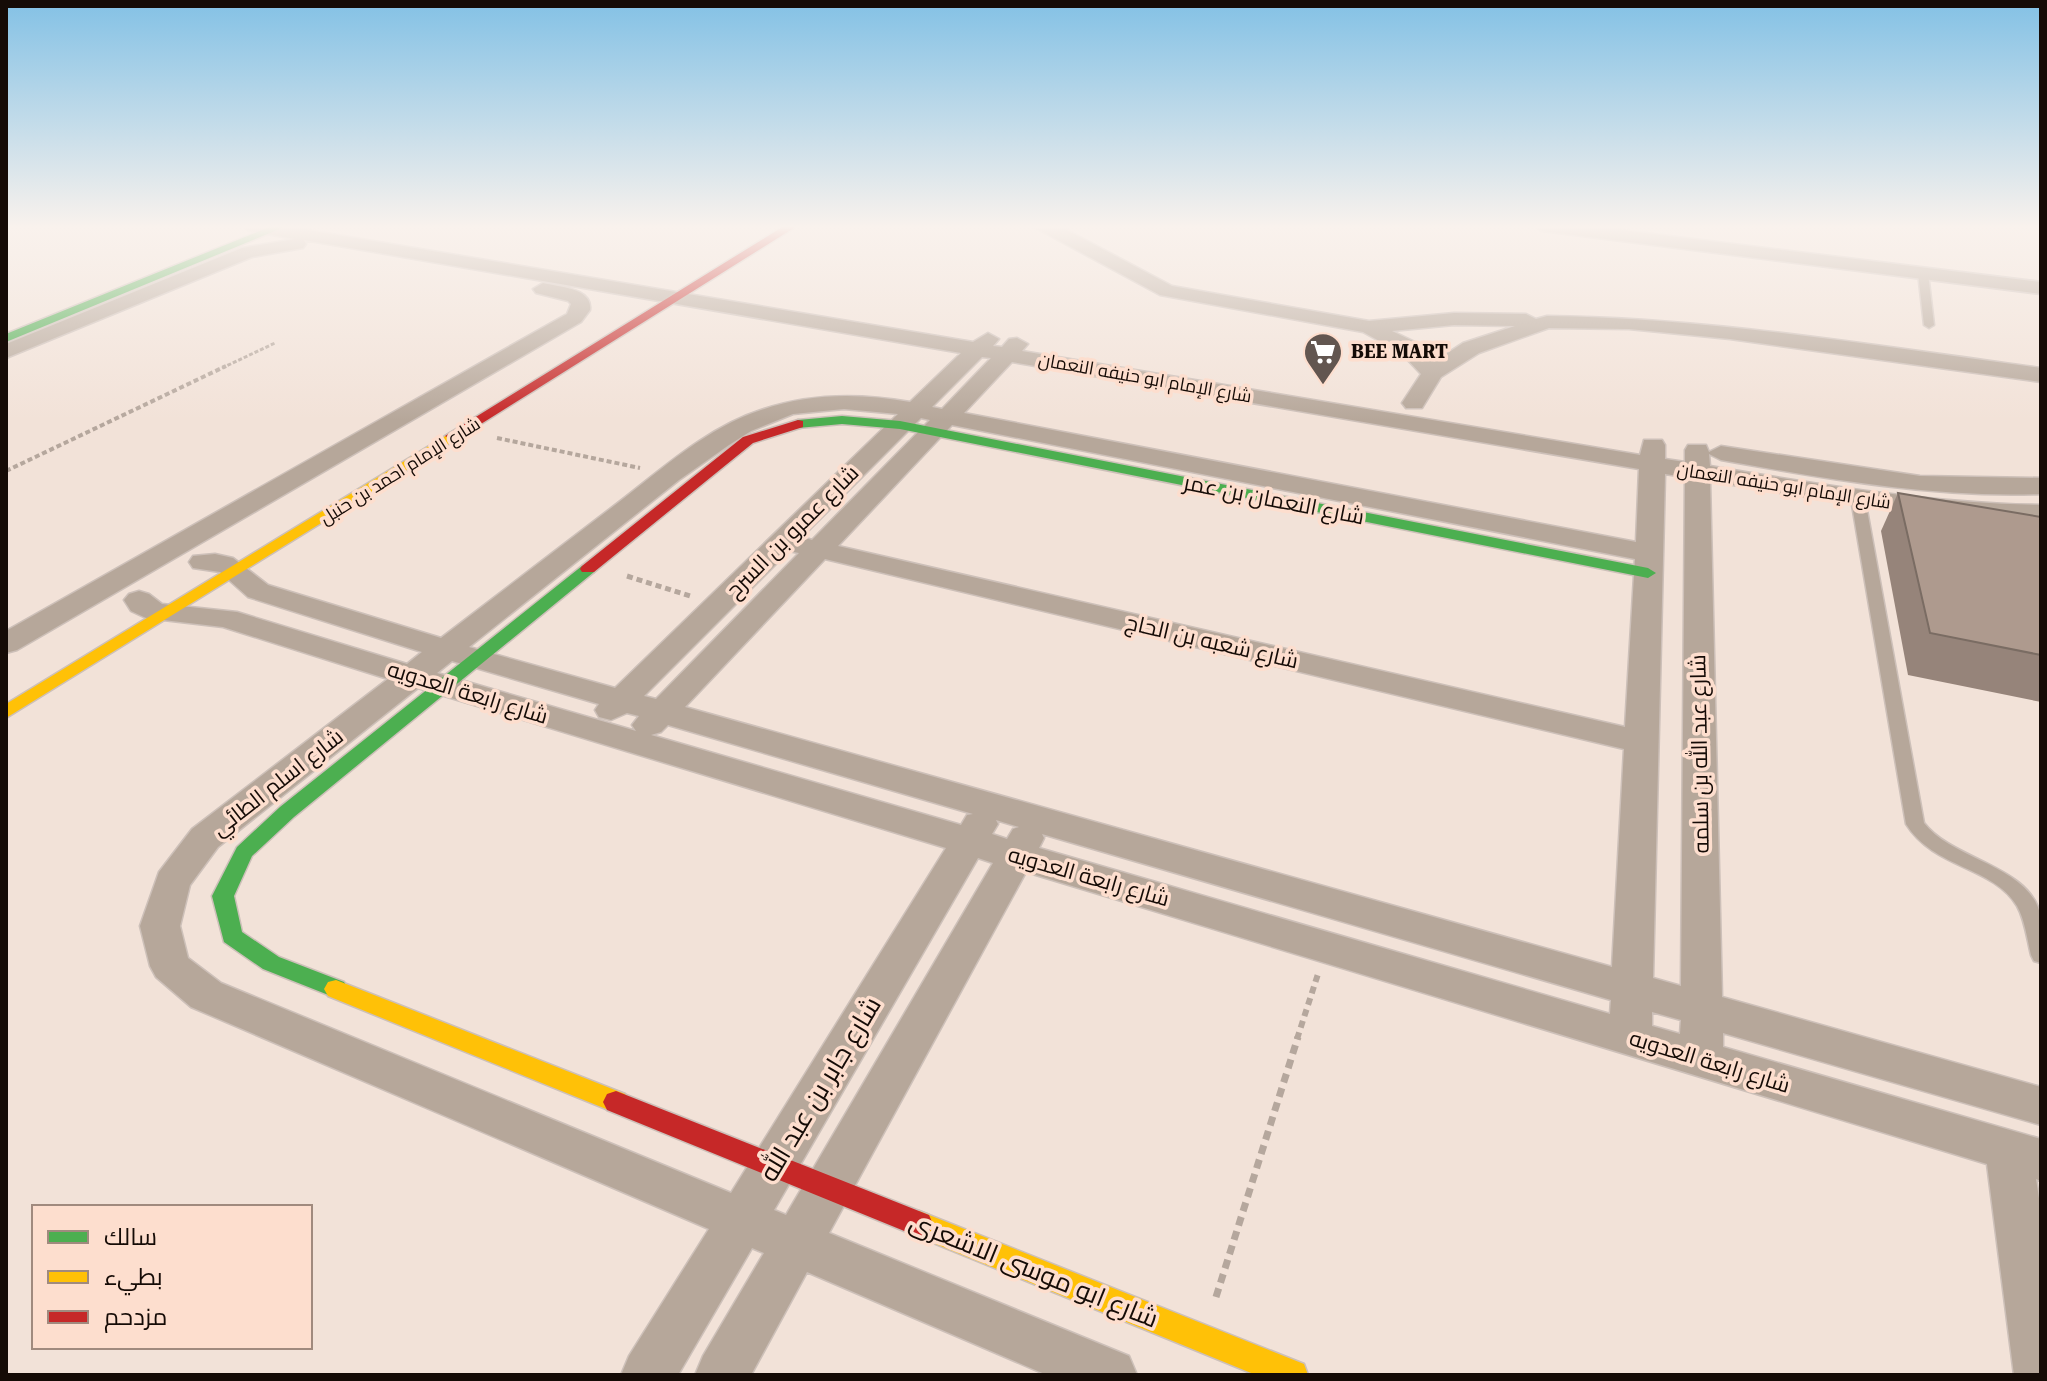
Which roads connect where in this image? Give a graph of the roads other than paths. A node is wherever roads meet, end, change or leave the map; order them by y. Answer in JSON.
{"nodes":[{"id":1,"x":82,"y":290,"type":"edge"},
{"id":2,"x":136,"y":290,"type":"edge"},
{"id":3,"x":147,"y":290,"type":"edge"},
{"id":4,"x":550,"y":290,"type":"edge"},
{"id":5,"x":630,"y":290,"type":"edge"},
{"id":6,"x":672,"y":290,"type":"edge"},
{"id":7,"x":675,"y":290,"type":"edge"},
{"id":8,"x":678,"y":290,"type":"edge"},
{"id":9,"x":727,"y":290,"type":"edge"},
{"id":10,"x":1166,"y":290,"type":"edge"},
{"id":11,"x":1925,"y":290,"type":"edge"},
{"id":12,"x":650,"y":294,"type":"junction"},
{"id":13,"x":6,"y":320,"type":"edge"},
{"id":14,"x":1547,"y":322,"type":"junction"},
{"id":15,"x":59,"y":324,"type":"junction"},
{"id":16,"x":1929,"y":325,"type":"dead end"},
{"id":17,"x":1369,"y":327,"type":"junction"},
{"id":18,"x":6,"y":338,"type":"edge"},
{"id":19,"x":31,"y":342,"type":"junction"},
{"id":20,"x":1000,"y":344,"type":"junction"},
{"id":21,"x":6,"y":352,"type":"edge"},
{"id":22,"x":1432,"y":373,"type":"junction"},
{"id":23,"x":2041,"y":375,"type":"edge"},
{"id":24,"x":501,"y":383,"type":"dead end"},
{"id":25,"x":1414,"y":403,"type":"junction"},
{"id":26,"x":924,"y":421,"type":"junction"},
{"id":27,"x":1579,"y":430,"type":"dead end"},
{"id":28,"x":1670,"y":451,"type":"junction"},
{"id":29,"x":2041,"y":486,"type":"edge"},
{"id":30,"x":1858,"y":499,"type":"junction"},
{"id":31,"x":2041,"y":513,"type":"edge"},
{"id":32,"x":782,"y":541,"type":"junction"},
{"id":33,"x":818,"y":550,"type":"junction"},
{"id":34,"x":215,"y":562,"type":"junction"},
{"id":35,"x":1649,"y":563,"type":"junction"},
{"id":36,"x":146,"y":604,"type":"junction"},
{"id":37,"x":6,"y":644,"type":"edge"},
{"id":38,"x":445,"y":668,"type":"junction"},
{"id":39,"x":622,"y":699,"type":"junction"},
{"id":40,"x":662,"y":711,"type":"junction"},
{"id":41,"x":6,"y":712,"type":"edge"},
{"id":42,"x":592,"y":729,"type":"junction"},
{"id":43,"x":633,"y":741,"type":"junction"},
{"id":44,"x":1642,"y":742,"type":"junction"},
{"id":45,"x":1038,"y":817,"type":"junction"},
{"id":46,"x":981,"y":823,"type":"junction"},
{"id":47,"x":1016,"y":855,"type":"junction"},
{"id":48,"x":2041,"y":955,"type":"edge"},
{"id":49,"x":1632,"y":987,"type":"junction"},
{"id":50,"x":1702,"y":1007,"type":"junction"},
{"id":51,"x":1630,"y":1037,"type":"junction"},
{"id":52,"x":1702,"y":1059,"type":"junction"},
{"id":53,"x":2041,"y":1106,"type":"edge"},
{"id":54,"x":2024,"y":1155,"type":"edge"},
{"id":55,"x":774,"y":1165,"type":"junction"},
{"id":56,"x":828,"y":1187,"type":"junction"},
{"id":57,"x":740,"y":1221,"type":"junction"},
{"id":58,"x":795,"y":1244,"type":"junction"},
{"id":59,"x":648,"y":1375,"type":"edge"},
{"id":60,"x":722,"y":1375,"type":"edge"},
{"id":61,"x":1110,"y":1375,"type":"edge"},
{"id":62,"x":1293,"y":1375,"type":"edge"},
{"id":63,"x":2041,"y":1375,"type":"edge"}],
"edges":[{"from":1,"to":13,"type":"street"},
{"from":2,"to":15,"type":"street"},
{"from":3,"to":15,"type":"street"},
{"from":4,"to":37,"type":"street"},
{"from":5,"to":12,"type":"street","name":"شارع الإمام ابو حنيفه النعمان"},
{"from":6,"to":12,"type":"street","name":"شارع الإمام ابو حنيفه النعمان"},
{"from":7,"to":34,"type":"street","name":"شارع الإمام احمد بن حنبل"},
{"from":8,"to":20,"type":"street","name":"شارع الإمام ابو حنيفه النعمان"},
{"from":9,"to":20,"type":"street","name":"شارع الإمام ابو حنيفه النعمان"},
{"from":10,"to":17,"type":"street"},
{"from":11,"to":16,"type":"lane"},
{"from":12,"to":24,"type":"street"},
{"from":14,"to":17,"type":"street"},
{"from":14,"to":22,"type":"street"},
{"from":14,"to":23,"type":"street"},
{"from":15,"to":18,"type":"street"},
{"from":15,"to":19,"type":"street"},
{"from":17,"to":22,"type":"street"},
{"from":18,"to":19,"type":"street"},
{"from":19,"to":21,"type":"street"},
{"from":20,"to":25,"type":"street","name":"شارع الإمام ابو حنيفه النعمان"},
{"from":20,"to":26,"type":"street","name":"شارع عمرو بن السرح"},
{"from":20,"to":28,"type":"street","name":"شارع الإمام ابو حنيفه النعمان"},
{"from":22,"to":25,"type":"street"},
{"from":25,"to":27,"type":"street","name":"شارع الإمام ابو حنيفه النعمان"},
{"from":26,"to":32,"type":"street","name":"شارع عمرو بن السرح"},
{"from":26,"to":33,"type":"street","name":"شارع عمرو بن السرح"},
{"from":26,"to":35,"type":"street","name":"شارع النعمان بن عمر"},
{"from":26,"to":38,"type":"street","name":"شارع اسلم الطائي"},
{"from":26,"to":38,"type":"street","name":"شارع اسلم الطائي"},
{"from":28,"to":29,"type":"street","name":"شارع الإمام ابو حنيفه النعمان"},
{"from":28,"to":30,"type":"street","name":"شارع الإمام ابو حنيفه النعمان"},
{"from":28,"to":35,"type":"street"},
{"from":28,"to":50,"type":"street","name":"شارع عبد الله بن سلمه"},
{"from":30,"to":31,"type":"street","name":"شارع الإمام ابو حنيفه النعمان"},
{"from":30,"to":48,"type":"lane"},
{"from":32,"to":33,"type":"street","name":"شارع شعبه بن الحاج"},
{"from":32,"to":39,"type":"street","name":"شارع عمرو بن السرح"},
{"from":33,"to":40,"type":"street","name":"شارع عمرو بن السرح"},
{"from":33,"to":44,"type":"street","name":"شارع شعبه بن الحاج"},
{"from":34,"to":36,"type":"street","name":"شارع الإمام احمد بن حنبل"},
{"from":34,"to":38,"type":"street","name":"شارع رابعة العدويه"},
{"from":35,"to":44,"type":"street"},
{"from":36,"to":38,"type":"street","name":"شارع رابعة العدويه"},
{"from":36,"to":41,"type":"street","name":"شارع الإمام احمد بن حنبل"},
{"from":38,"to":39,"type":"street","name":"شارع رابعة العدويه"},
{"from":38,"to":42,"type":"street","name":"شارع رابعة العدويه"},
{"from":38,"to":55,"type":"street","name":"شارع اسلم الطائي"},
{"from":38,"to":57,"type":"street","name":"شارع اسلم الطائي"},
{"from":39,"to":40,"type":"street","name":"شارع رابعة العدويه"},
{"from":39,"to":42,"type":"street","name":"شارع عمرو بن السرح"},
{"from":40,"to":43,"type":"street","name":"شارع عمرو بن السرح"},
{"from":40,"to":46,"type":"street","name":"شارع رابعة العدويه"},
{"from":42,"to":43,"type":"street","name":"شارع رابعة العدويه"},
{"from":43,"to":46,"type":"street","name":"شارع رابعة العدويه"},
{"from":44,"to":49,"type":"street"},
{"from":45,"to":46,"type":"street","name":"شارع رابعة العدويه"},
{"from":45,"to":47,"type":"street"},
{"from":45,"to":49,"type":"street","name":"شارع رابعة العدويه"},
{"from":46,"to":47,"type":"street","name":"شارع رابعة العدويه"},
{"from":46,"to":55,"type":"street","name":"شارع جابر بن عبد الله"},
{"from":47,"to":51,"type":"street","name":"شارع رابعة العدويه"},
{"from":47,"to":56,"type":"street"},
{"from":49,"to":50,"type":"street","name":"شارع رابعة العدويه"},
{"from":49,"to":51,"type":"street"},
{"from":50,"to":52,"type":"street","name":"شارع عبد الله بن سلمه"},
{"from":50,"to":53,"type":"street","name":"شارع رابعة العدويه"},
{"from":51,"to":52,"type":"street","name":"شارع رابعة العدويه"},
{"from":52,"to":54,"type":"street","name":"شارع رابعة العدويه"},
{"from":54,"to":63,"type":"street"},
{"from":55,"to":56,"type":"street","name":"شارع ابو موسى الاشعرى"},
{"from":55,"to":57,"type":"street","name":"شارع جابر بن عبد الله"},
{"from":56,"to":58,"type":"street"},
{"from":56,"to":62,"type":"street","name":"شارع ابو موسى الاشعرى"},
{"from":57,"to":58,"type":"street"},
{"from":57,"to":59,"type":"street","name":"شارع جابر بن عبد الله"},
{"from":58,"to":60,"type":"street"},
{"from":58,"to":61,"type":"street"}]}
